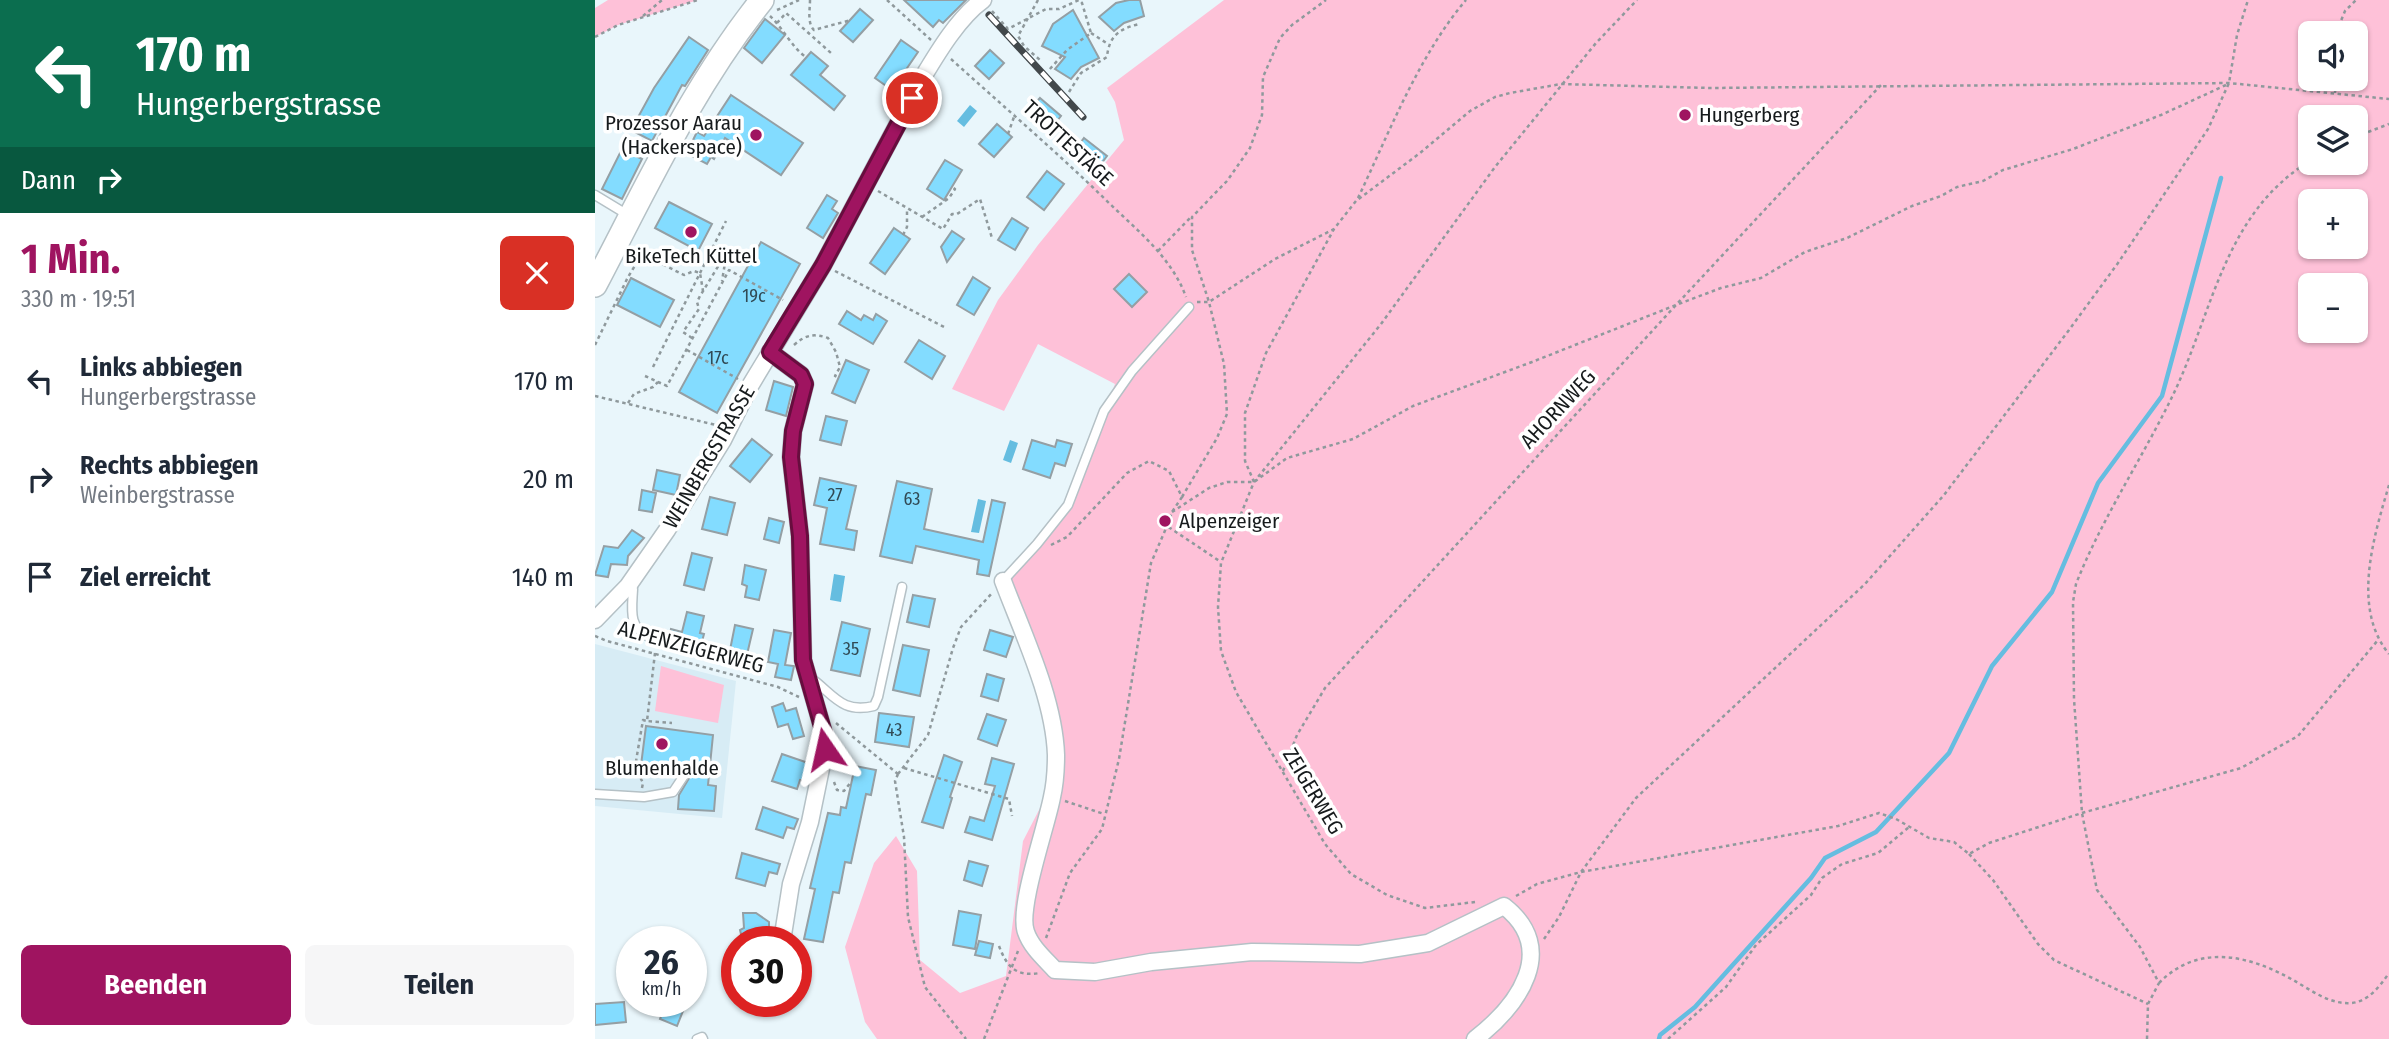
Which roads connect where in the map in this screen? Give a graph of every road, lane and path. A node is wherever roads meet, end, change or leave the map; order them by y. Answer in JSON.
{"nodes":[{"id":1,"x":662,"y":0,"type":"edge"},
{"id":2,"x":698,"y":0,"type":"edge"},
{"id":3,"x":810,"y":0,"type":"edge"},
{"id":4,"x":887,"y":0,"type":"edge"},
{"id":5,"x":983,"y":0,"type":"edge"},
{"id":6,"x":1038,"y":0,"type":"edge"},
{"id":7,"x":1327,"y":0,"type":"edge"},
{"id":8,"x":1466,"y":0,"type":"edge"},
{"id":9,"x":1637,"y":0,"type":"edge"},
{"id":10,"x":2248,"y":0,"type":"edge"},
{"id":11,"x":2356,"y":0,"type":"edge"},
{"id":12,"x":761,"y":1,"type":"edge"},
{"id":13,"x":1028,"y":18,"type":"junction"},
{"id":14,"x":640,"y":19,"type":"junction"},
{"id":15,"x":851,"y":20,"type":"dead end"},
{"id":16,"x":2341,"y":21,"type":"edge"},
{"id":17,"x":777,"y":23,"type":"junction"},
{"id":18,"x":1139,"y":24,"type":"dead end"},
{"id":19,"x":1091,"y":33,"type":"junction"},
{"id":20,"x":595,"y":37,"type":"edge"},
{"id":21,"x":1108,"y":44,"type":"junction"},
{"id":22,"x":940,"y":49,"type":"junction"},
{"id":23,"x":831,"y":53,"type":"dead end"},
{"id":24,"x":806,"y":57,"type":"dead end"},
{"id":25,"x":1039,"y":60,"type":"dead end"},
{"id":26,"x":954,"y":61,"type":"dead end"},
{"id":27,"x":1049,"y":70,"type":"dead end"},
{"id":28,"x":2229,"y":83,"type":"junction"},
{"id":29,"x":1561,"y":84,"type":"junction"},
{"id":30,"x":1881,"y":85,"type":"junction"},
{"id":31,"x":2335,"y":91,"type":"edge"},
{"id":32,"x":1069,"y":92,"type":"dead end"},
{"id":33,"x":2335,"y":94,"type":"junction"},
{"id":34,"x":2389,"y":99,"type":"edge"},
{"id":35,"x":1015,"y":114,"type":"junction"},
{"id":36,"x":2389,"y":124,"type":"edge"},
{"id":37,"x":2368,"y":132,"type":"edge"},
{"id":38,"x":1008,"y":134,"type":"dead end"},
{"id":39,"x":2298,"y":170,"type":"edge"},
{"id":40,"x":866,"y":184,"type":"junction"},
{"id":41,"x":951,"y":187,"type":"dead end"},
{"id":42,"x":595,"y":195,"type":"edge"},
{"id":43,"x":1356,"y":201,"type":"junction"},
{"id":44,"x":907,"y":208,"type":"junction"},
{"id":45,"x":631,"y":217,"type":"junction"},
{"id":46,"x":922,"y":217,"type":"junction"},
{"id":47,"x":1192,"y":217,"type":"junction"},
{"id":48,"x":726,"y":221,"type":"dead end"},
{"id":49,"x":1334,"y":229,"type":"junction"},
{"id":50,"x":903,"y":234,"type":"dead end"},
{"id":51,"x":992,"y":238,"type":"dead end"},
{"id":52,"x":1158,"y":251,"type":"junction"},
{"id":53,"x":823,"y":265,"type":"junction"},
{"id":54,"x":700,"y":273,"type":"junction"},
{"id":55,"x":722,"y":284,"type":"junction"},
{"id":56,"x":595,"y":285,"type":"edge"},
{"id":57,"x":703,"y":290,"type":"junction"},
{"id":58,"x":1209,"y":302,"type":"junction"},
{"id":59,"x":1676,"y":304,"type":"junction"},
{"id":60,"x":1189,"y":307,"type":"joint"},
{"id":61,"x":799,"y":308,"type":"junction"},
{"id":62,"x":946,"y":328,"type":"dead end"},
{"id":63,"x":693,"y":338,"type":"junction"},
{"id":64,"x":595,"y":345,"type":"edge"},
{"id":65,"x":687,"y":350,"type":"junction"},
{"id":66,"x":774,"y":355,"type":"junction"},
{"id":67,"x":653,"y":367,"type":"dead end"},
{"id":68,"x":645,"y":376,"type":"dead end"},
{"id":69,"x":839,"y":378,"type":"dead end"},
{"id":70,"x":658,"y":382,"type":"junction"},
{"id":71,"x":751,"y":386,"type":"junction"},
{"id":72,"x":595,"y":396,"type":"edge"},
{"id":73,"x":628,"y":404,"type":"junction"},
{"id":74,"x":729,"y":429,"type":"junction"},
{"id":75,"x":1254,"y":482,"type":"junction"},
{"id":76,"x":2389,"y":485,"type":"edge"},
{"id":77,"x":1182,"y":497,"type":"junction"},
{"id":78,"x":1172,"y":512,"type":"junction"},
{"id":79,"x":1167,"y":526,"type":"junction"},
{"id":80,"x":1037,"y":544,"type":"junction"},
{"id":81,"x":1221,"y":563,"type":"junction"},
{"id":82,"x":1003,"y":582,"type":"junction"},
{"id":83,"x":628,"y":586,"type":"junction"},
{"id":84,"x":902,"y":587,"type":"dead end"},
{"id":85,"x":595,"y":620,"type":"edge"},
{"id":86,"x":662,"y":634,"type":"dead end"},
{"id":87,"x":595,"y":635,"type":"edge"},
{"id":88,"x":2378,"y":640,"type":"junction"},
{"id":89,"x":656,"y":653,"type":"junction"},
{"id":90,"x":2389,"y":654,"type":"edge"},
{"id":91,"x":806,"y":674,"type":"junction"},
{"id":92,"x":778,"y":687,"type":"dead end"},
{"id":93,"x":647,"y":721,"type":"junction"},
{"id":94,"x":672,"y":723,"type":"dead end"},
{"id":95,"x":837,"y":723,"type":"dead end"},
{"id":96,"x":904,"y":768,"type":"junction"},
{"id":97,"x":1283,"y":772,"type":"junction"},
{"id":98,"x":685,"y":774,"type":"dead end"},
{"id":99,"x":898,"y":774,"type":"junction"},
{"id":100,"x":834,"y":776,"type":"dead end"},
{"id":101,"x":851,"y":782,"type":"dead end"},
{"id":102,"x":595,"y":794,"type":"edge"},
{"id":103,"x":641,"y":797,"type":"junction"},
{"id":104,"x":1052,"y":797,"type":"junction"},
{"id":105,"x":2083,"y":813,"type":"junction"},
{"id":106,"x":1104,"y":814,"type":"junction"},
{"id":107,"x":1012,"y":816,"type":"dead end"},
{"id":108,"x":1909,"y":827,"type":"junction"},
{"id":109,"x":1969,"y":854,"type":"junction"},
{"id":110,"x":1581,"y":872,"type":"junction"},
{"id":111,"x":1476,"y":902,"type":"dead end"},
{"id":112,"x":1504,"y":906,"type":"junction"},
{"id":113,"x":784,"y":926,"type":"edge"},
{"id":114,"x":999,"y":946,"type":"dead end"},
{"id":115,"x":1038,"y":951,"type":"junction"},
{"id":116,"x":1532,"y":956,"type":"junction"},
{"id":117,"x":1013,"y":969,"type":"junction"},
{"id":118,"x":1055,"y":970,"type":"junction"},
{"id":119,"x":2389,"y":973,"type":"edge"},
{"id":120,"x":2159,"y":983,"type":"junction"},
{"id":121,"x":2148,"y":1004,"type":"junction"},
{"id":122,"x":697,"y":1039,"type":"edge"},
{"id":123,"x":703,"y":1039,"type":"edge"},
{"id":124,"x":966,"y":1039,"type":"edge"},
{"id":125,"x":983,"y":1039,"type":"edge"},
{"id":126,"x":1475,"y":1039,"type":"edge"},
{"id":127,"x":1668,"y":1039,"type":"edge"},
{"id":128,"x":2147,"y":1039,"type":"edge"}],
"edges":[{"from":1,"to":14,"type":"path"},
{"from":2,"to":14,"type":"path"},
{"from":3,"to":15,"type":"path"},
{"from":4,"to":22,"type":"path"},
{"from":5,"to":13,"type":"path"},
{"from":5,"to":22,"type":"street","name":"WEINBERGSTRASSE"},
{"from":6,"to":13,"type":"path"},
{"from":7,"to":47,"type":"path"},
{"from":8,"to":43,"type":"path"},
{"from":9,"to":29,"type":"path","name":"ZEIGERWEG"},
{"from":10,"to":28,"type":"path"},
{"from":11,"to":16,"type":"path"},
{"from":12,"to":17,"type":"path"},
{"from":12,"to":45,"type":"main road"},
{"from":13,"to":19,"type":"path"},
{"from":13,"to":25,"type":"path"},
{"from":14,"to":20,"type":"path"},
{"from":17,"to":23,"type":"path"},
{"from":17,"to":24,"type":"path"},
{"from":18,"to":21,"type":"path"},
{"from":19,"to":21,"type":"path"},
{"from":19,"to":27,"type":"path"},
{"from":21,"to":32,"type":"path"},
{"from":22,"to":40,"type":"street","name":"WEINBERGSTRASSE"},
{"from":26,"to":35,"type":"path","name":"TROTTESTÄGE"},
{"from":28,"to":30,"type":"path"},
{"from":28,"to":33,"type":"path"},
{"from":28,"to":59,"type":"path"},
{"from":28,"to":110,"type":"path"},
{"from":29,"to":30,"type":"path"},
{"from":29,"to":43,"type":"path"},
{"from":29,"to":75,"type":"path","name":"ZEIGERWEG"},
{"from":30,"to":59,"type":"path","name":"AHORNWEG"},
{"from":31,"to":33,"type":"path"},
{"from":33,"to":34,"type":"path"},
{"from":35,"to":38,"type":"path"},
{"from":35,"to":52,"type":"path","name":"TROTTESTÄGE"},
{"from":36,"to":37,"type":"path"},
{"from":39,"to":105,"type":"path"},
{"from":40,"to":44,"type":"path"},
{"from":40,"to":53,"type":"street","name":"WEINBERGSTRASSE"},
{"from":41,"to":46,"type":"path"},
{"from":42,"to":45,"type":"lane"},
{"from":43,"to":49,"type":"path"},
{"from":44,"to":46,"type":"path"},
{"from":44,"to":50,"type":"path"},
{"from":45,"to":56,"type":"main road"},
{"from":46,"to":51,"type":"path"},
{"from":47,"to":52,"type":"path"},
{"from":47,"to":58,"type":"path"},
{"from":48,"to":54,"type":"path"},
{"from":49,"to":58,"type":"path"},
{"from":49,"to":75,"type":"path"},
{"from":52,"to":60,"type":"path","name":"TROTTESTÄGE"},
{"from":53,"to":61,"type":"street","name":"WEINBERGSTRASSE"},
{"from":53,"to":62,"type":"path"},
{"from":54,"to":57,"type":"path"},
{"from":54,"to":64,"type":"path"},
{"from":54,"to":67,"type":"path"},
{"from":55,"to":57,"type":"path"},
{"from":55,"to":61,"type":"path"},
{"from":55,"to":63,"type":"path"},
{"from":57,"to":63,"type":"path"},
{"from":58,"to":77,"type":"path"},
{"from":59,"to":75,"type":"path"},
{"from":59,"to":97,"type":"path","name":"AHORNWEG"},
{"from":60,"to":80,"type":"lane"},
{"from":61,"to":66,"type":"street","name":"WEINBERGSTRASSE"},
{"from":63,"to":65,"type":"path"},
{"from":65,"to":70,"type":"path"},
{"from":65,"to":71,"type":"path"},
{"from":66,"to":69,"type":"path"},
{"from":66,"to":71,"type":"street","name":"WEINBERGSTRASSE"},
{"from":66,"to":91,"type":"street"},
{"from":68,"to":70,"type":"path"},
{"from":70,"to":73,"type":"path"},
{"from":71,"to":74,"type":"street","name":"WEINBERGSTRASSE"},
{"from":72,"to":73,"type":"path"},
{"from":73,"to":74,"type":"path"},
{"from":74,"to":83,"type":"street","name":"WEINBERGSTRASSE"},
{"from":75,"to":78,"type":"path"},
{"from":75,"to":81,"type":"path","name":"ZEIGERWEG"},
{"from":76,"to":88,"type":"path"},
{"from":77,"to":78,"type":"path"},
{"from":77,"to":80,"type":"path"},
{"from":78,"to":79,"type":"path"},
{"from":79,"to":81,"type":"path"},
{"from":79,"to":106,"type":"path"},
{"from":80,"to":82,"type":"lane"},
{"from":81,"to":97,"type":"path","name":"ZEIGERWEG"},
{"from":82,"to":96,"type":"path"},
{"from":82,"to":104,"type":"street"},
{"from":83,"to":85,"type":"street","name":"WEINBERGSTRASSE"},
{"from":83,"to":86,"type":"lane"},
{"from":84,"to":91,"type":"lane"},
{"from":87,"to":89,"type":"path","name":"ALPENZEIGERWEG"},
{"from":88,"to":90,"type":"path"},
{"from":88,"to":105,"type":"path"},
{"from":89,"to":92,"type":"path","name":"ALPENZEIGERWEG"},
{"from":89,"to":93,"type":"path"},
{"from":91,"to":113,"type":"street"},
{"from":93,"to":94,"type":"path"},
{"from":93,"to":103,"type":"path"},
{"from":95,"to":99,"type":"path"},
{"from":96,"to":99,"type":"path"},
{"from":96,"to":107,"type":"path"},
{"from":97,"to":111,"type":"path","name":"ZEIGERWEG"},
{"from":98,"to":103,"type":"lane"},
{"from":99,"to":124,"type":"path"},
{"from":100,"to":101,"type":"path"},
{"from":102,"to":103,"type":"lane"},
{"from":104,"to":106,"type":"path"},
{"from":104,"to":115,"type":"street"},
{"from":105,"to":109,"type":"path"},
{"from":105,"to":120,"type":"path"},
{"from":106,"to":115,"type":"path"},
{"from":108,"to":109,"type":"path"},
{"from":108,"to":110,"type":"path"},
{"from":108,"to":127,"type":"path"},
{"from":109,"to":121,"type":"path"},
{"from":110,"to":112,"type":"path"},
{"from":110,"to":116,"type":"path"},
{"from":112,"to":116,"type":"street"},
{"from":112,"to":118,"type":"street"},
{"from":114,"to":117,"type":"path"},
{"from":115,"to":118,"type":"street"},
{"from":116,"to":126,"type":"street"},
{"from":117,"to":118,"type":"path"},
{"from":117,"to":125,"type":"path"},
{"from":119,"to":120,"type":"path"},
{"from":120,"to":121,"type":"path"},
{"from":121,"to":128,"type":"path"},
{"from":122,"to":123,"type":"lane"}]}
